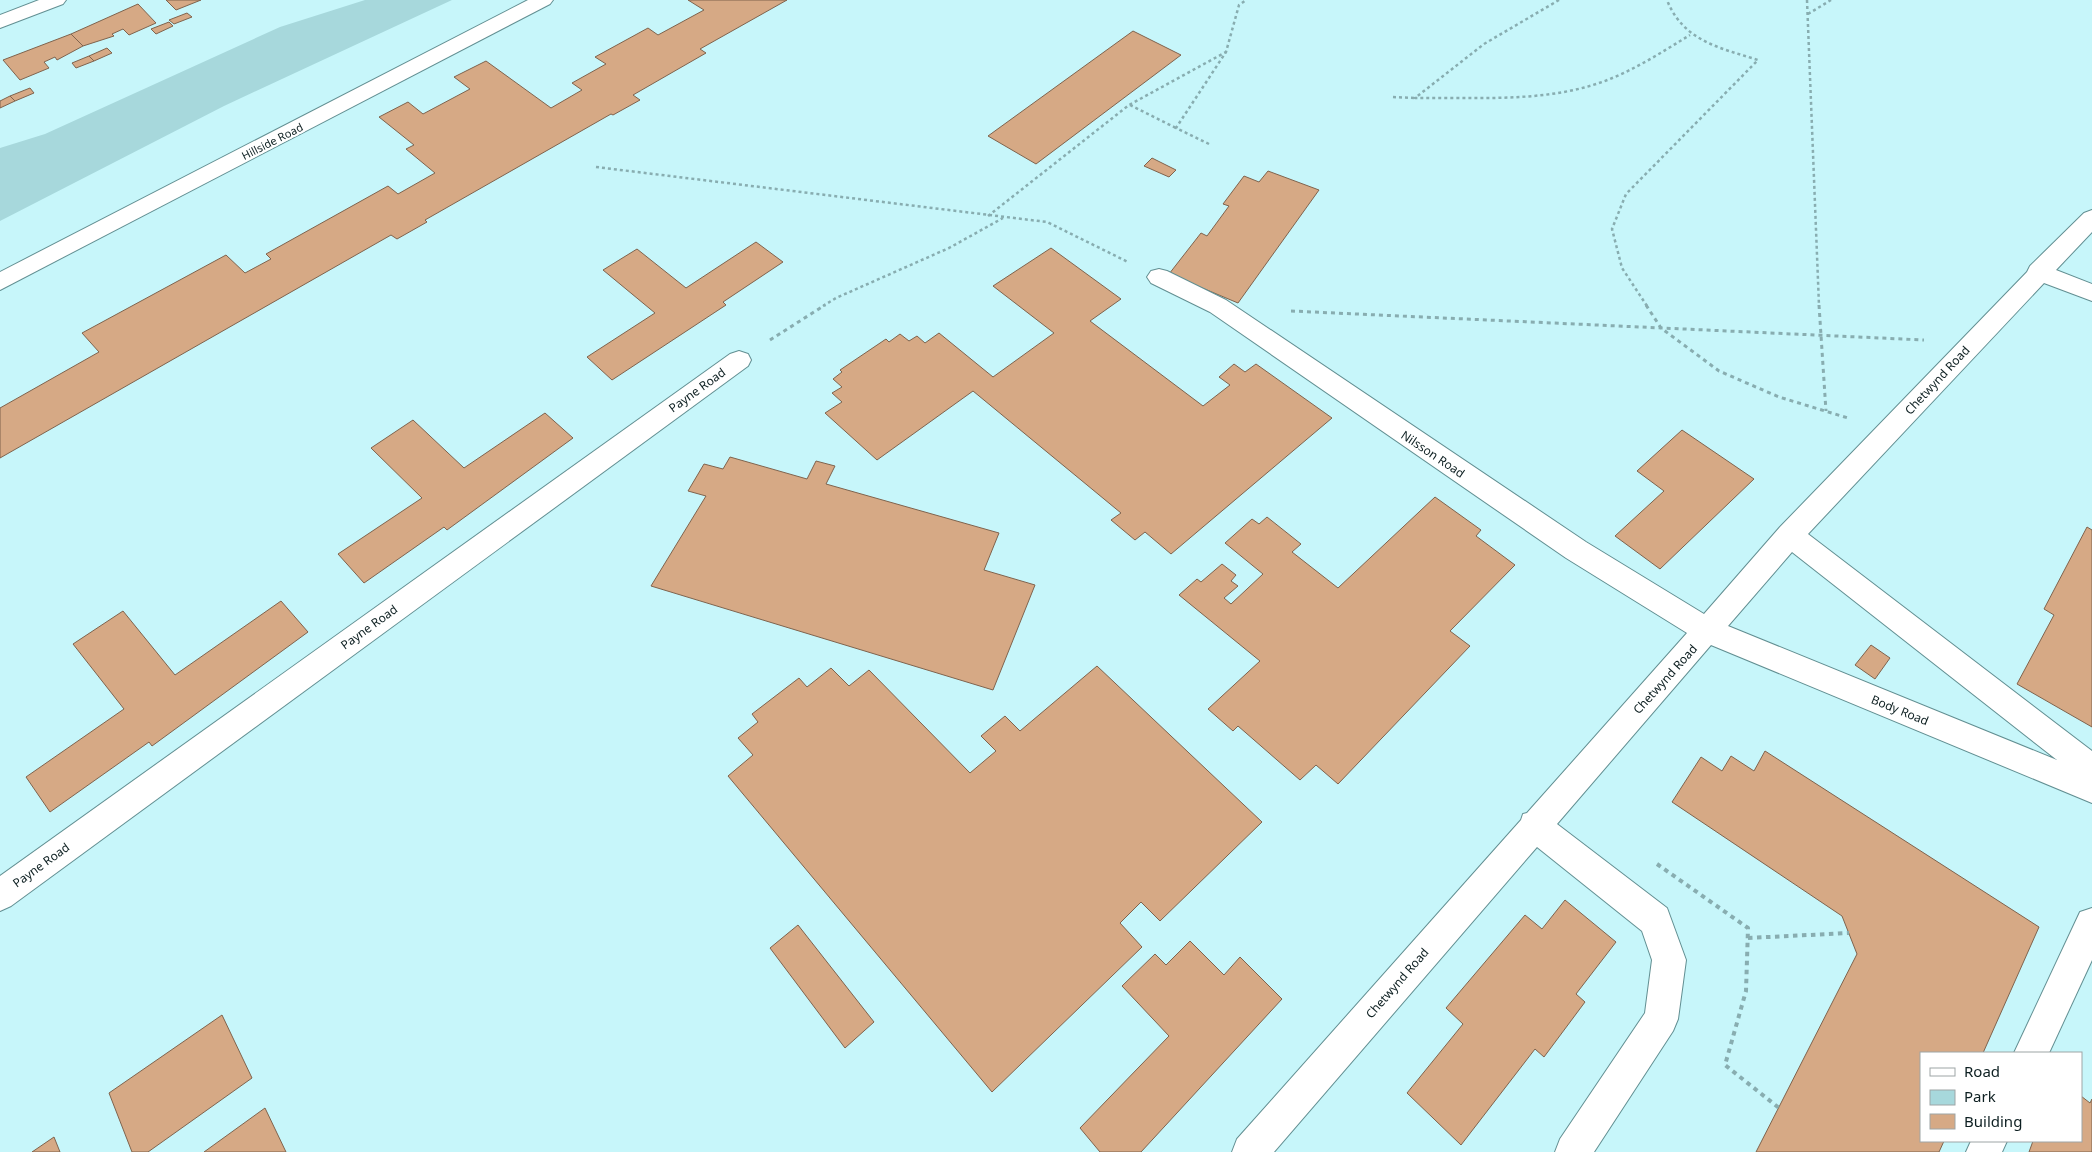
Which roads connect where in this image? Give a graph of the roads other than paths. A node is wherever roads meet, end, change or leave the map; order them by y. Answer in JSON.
{"nodes":[{"id":1,"x":56,"y":0,"type":"edge"},
{"id":2,"x":543,"y":0,"type":"edge"},
{"id":3,"x":0,"y":22,"type":"edge"},
{"id":4,"x":2092,"y":218,"type":"edge"},
{"id":5,"x":2038,"y":272,"type":"junction"},
{"id":6,"x":1159,"y":277,"type":"road end"},
{"id":7,"x":0,"y":282,"type":"edge"},
{"id":8,"x":2092,"y":293,"type":"edge"},
{"id":9,"x":739,"y":360,"type":"road end"},
{"id":10,"x":1790,"y":535,"type":"junction"},
{"id":11,"x":1708,"y":631,"type":"junction"},
{"id":12,"x":2092,"y":769,"type":"edge"},
{"id":13,"x":2092,"y":789,"type":"edge"},
{"id":14,"x":1534,"y":825,"type":"junction"},
{"id":15,"x":0,"y":895,"type":"edge"},
{"id":16,"x":2092,"y":924,"type":"edge"},
{"id":17,"x":2031,"y":1052,"type":"edge"},
{"id":18,"x":1250,"y":1152,"type":"edge"},
{"id":19,"x":1573,"y":1152,"type":"edge"}],
"edges":[{"from":1,"to":3,"type":"street"},
{"from":2,"to":7,"type":"street","name":"Hillside Road"},
{"from":4,"to":5,"type":"street","name":"Chetwynd Road"},
{"from":5,"to":8,"type":"street"},
{"from":5,"to":10,"type":"street","name":"Chetwynd Road"},
{"from":6,"to":11,"type":"street","name":"Nilsson Road"},
{"from":9,"to":15,"type":"street","name":"Payne Road"},
{"from":10,"to":11,"type":"street","name":"Chetwynd Road"},
{"from":10,"to":12,"type":"street"},
{"from":11,"to":13,"type":"street","name":"Body Road"},
{"from":11,"to":14,"type":"street","name":"Chetwynd Road"},
{"from":14,"to":18,"type":"street","name":"Chetwynd Road"},
{"from":14,"to":19,"type":"street"},
{"from":16,"to":17,"type":"street"}]}
